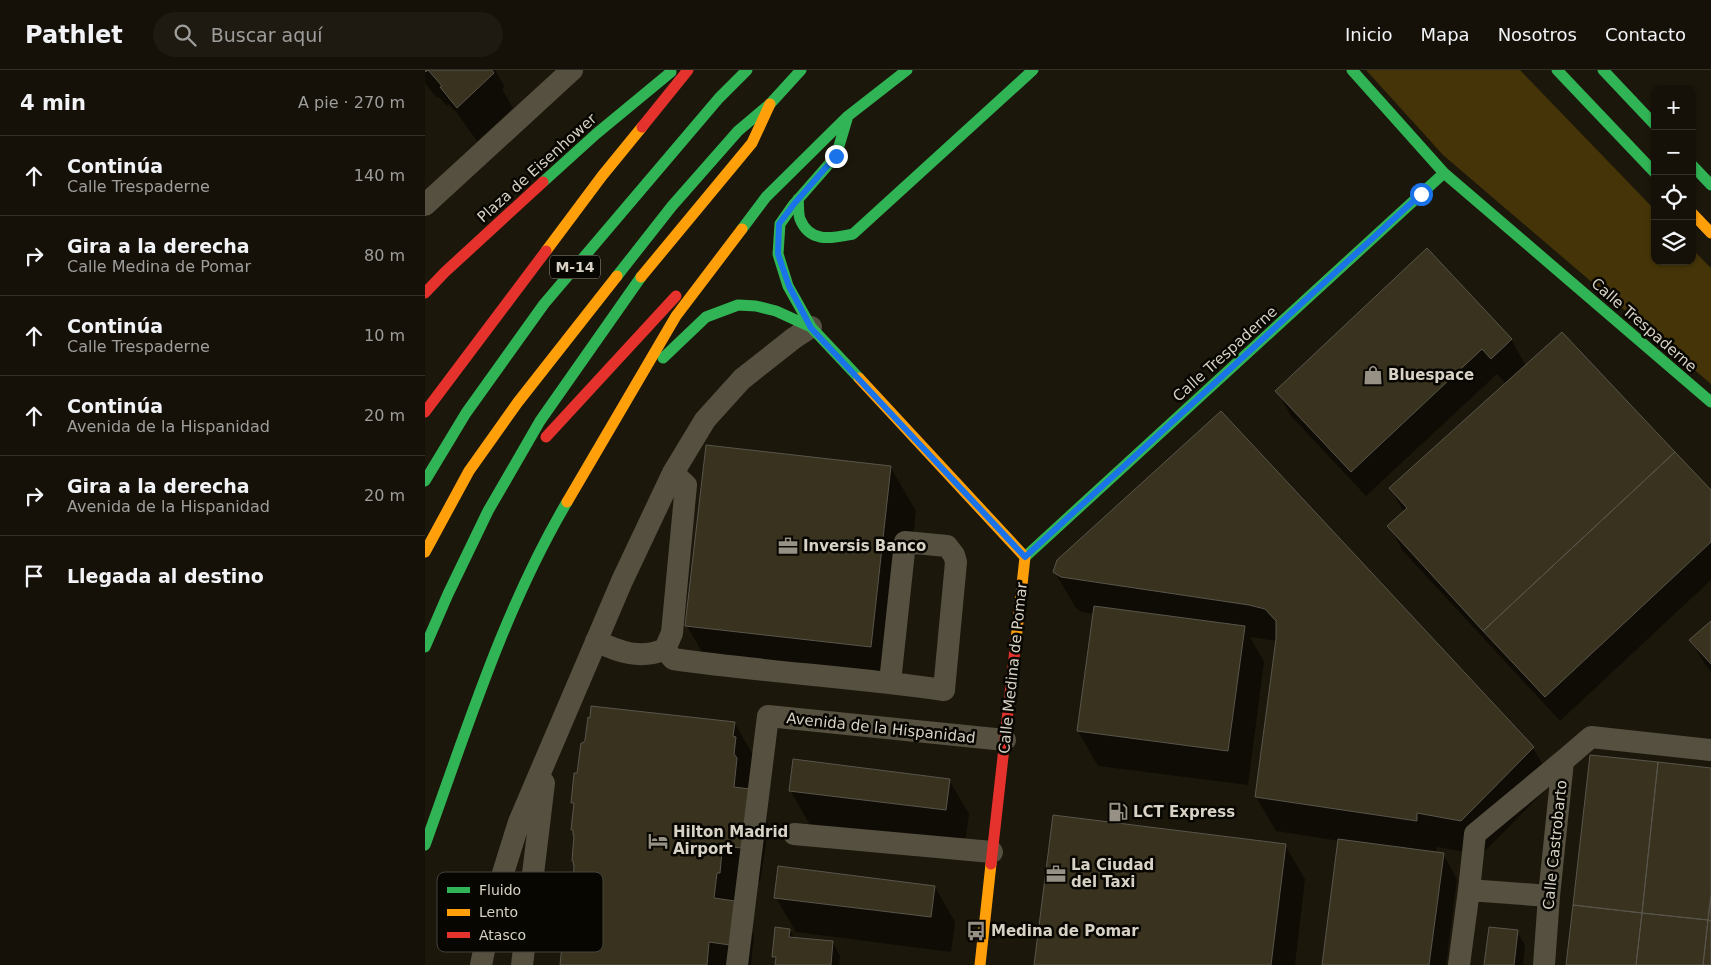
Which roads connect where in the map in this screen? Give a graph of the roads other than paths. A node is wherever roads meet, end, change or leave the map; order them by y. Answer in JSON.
{"nodes":[{"id":1,"x":572,"y":70,"type":"edge"},
{"id":2,"x":674,"y":70,"type":"edge"},
{"id":3,"x":688,"y":70,"type":"edge"},
{"id":4,"x":747,"y":70,"type":"edge"},
{"id":5,"x":801,"y":70,"type":"edge"},
{"id":6,"x":907,"y":70,"type":"edge"},
{"id":7,"x":1033,"y":70,"type":"edge"},
{"id":8,"x":1352,"y":70,"type":"edge"},
{"id":9,"x":1557,"y":70,"type":"edge"},
{"id":10,"x":1603,"y":70,"type":"edge"},
{"id":11,"x":770,"y":104,"type":"junction"},
{"id":12,"x":848,"y":116,"type":"junction"},
{"id":13,"x":1651,"y":121,"type":"edge"},
{"id":14,"x":1651,"y":169,"type":"edge"},
{"id":15,"x":1696,"y":169,"type":"edge"},
{"id":16,"x":1444,"y":173,"type":"junction"},
{"id":17,"x":1711,"y":185,"type":"edge"},
{"id":18,"x":798,"y":199,"type":"junction"},
{"id":19,"x":425,"y":205,"type":"edge"},
{"id":20,"x":1696,"y":217,"type":"edge"},
{"id":21,"x":1711,"y":233,"type":"edge"},
{"id":22,"x":718,"y":260,"type":"junction"},
{"id":23,"x":425,"y":293,"type":"edge"},
{"id":24,"x":811,"y":328,"type":"junction"},
{"id":25,"x":640,"y":379,"type":"junction"},
{"id":26,"x":1711,"y":402,"type":"edge"},
{"id":27,"x":425,"y":412,"type":"edge"},
{"id":28,"x":673,"y":473,"type":"junction"},
{"id":29,"x":425,"y":481,"type":"edge"},
{"id":30,"x":504,"y":482,"type":"junction"},
{"id":31,"x":425,"y":552,"type":"edge"},
{"id":32,"x":1025,"y":557,"type":"junction"},
{"id":33,"x":596,"y":641,"type":"junction"},
{"id":34,"x":425,"y":647,"type":"edge"},
{"id":35,"x":665,"y":649,"type":"junction"},
{"id":36,"x":890,"y":682,"type":"junction"},
{"id":37,"x":1005,"y":740,"type":"junction"},
{"id":38,"x":1711,"y":750,"type":"edge"},
{"id":39,"x":547,"y":755,"type":"junction"},
{"id":40,"x":1563,"y":761,"type":"junction"},
{"id":41,"x":794,"y":834,"type":"dead end"},
{"id":42,"x":426,"y":843,"type":"edge"},
{"id":43,"x":992,"y":852,"type":"junction"},
{"id":44,"x":503,"y":872,"type":"edge"},
{"id":45,"x":533,"y":872,"type":"edge"},
{"id":46,"x":1469,"y":890,"type":"junction"},
{"id":47,"x":1549,"y":896,"type":"junction"},
{"id":48,"x":484,"y":952,"type":"edge"},
{"id":49,"x":524,"y":952,"type":"edge"},
{"id":50,"x":481,"y":965,"type":"edge"},
{"id":51,"x":522,"y":965,"type":"edge"},
{"id":52,"x":737,"y":965,"type":"edge"},
{"id":53,"x":980,"y":965,"type":"edge"},
{"id":54,"x":1459,"y":965,"type":"edge"},
{"id":55,"x":1544,"y":965,"type":"edge"}],
"edges":[{"from":1,"to":19,"type":"street"},
{"from":2,"to":23,"type":"main road","name":"Plaza de Eisenhower"},
{"from":3,"to":27,"type":"main road","number":"M-14"},
{"from":4,"to":29,"type":"main road","number":"M-14"},
{"from":5,"to":11,"type":"main road"},
{"from":6,"to":12,"type":"main road"},
{"from":7,"to":18,"type":"main road"},
{"from":8,"to":16,"type":"main road","name":"Calle Trespaderne"},
{"from":9,"to":14,"type":"main road"},
{"from":10,"to":13,"type":"main road"},
{"from":11,"to":30,"type":"main road"},
{"from":11,"to":31,"type":"main road"},
{"from":12,"to":18,"type":"main road"},
{"from":12,"to":22,"type":"main road"},
{"from":15,"to":17,"type":"main road"},
{"from":16,"to":26,"type":"main road","name":"Calle Trespaderne"},
{"from":16,"to":32,"type":"main road","name":"Calle Trespaderne"},
{"from":18,"to":24,"type":"main road"},
{"from":20,"to":21,"type":"main road"},
{"from":22,"to":25,"type":"main road"},
{"from":22,"to":30,"type":"main road"},
{"from":24,"to":25,"type":"main road"},
{"from":24,"to":28,"type":"street"},
{"from":24,"to":32,"type":"main road"},
{"from":25,"to":42,"type":"main road"},
{"from":28,"to":33,"type":"street"},
{"from":28,"to":35,"type":"street"},
{"from":30,"to":34,"type":"main road"},
{"from":32,"to":37,"type":"main road","name":"Calle Medina de Pomar"},
{"from":33,"to":35,"type":"street"},
{"from":33,"to":39,"type":"street"},
{"from":35,"to":36,"type":"street"},
{"from":36,"to":36,"type":"street"},
{"from":37,"to":43,"type":"main road","name":"Calle Medina de Pomar"},
{"from":37,"to":52,"type":"street","name":"Avenida de la Hispanidad"},
{"from":38,"to":40,"type":"street","name":"Calle Castrobarto"},
{"from":39,"to":44,"type":"street"},
{"from":39,"to":45,"type":"street"},
{"from":40,"to":46,"type":"street"},
{"from":40,"to":47,"type":"street","name":"Calle Castrobarto"},
{"from":41,"to":43,"type":"street"},
{"from":43,"to":53,"type":"main road","name":"Calle Medina de Pomar"},
{"from":46,"to":47,"type":"street"},
{"from":46,"to":54,"type":"street"},
{"from":47,"to":55,"type":"street","name":"Calle Castrobarto"},
{"from":48,"to":50,"type":"street"},
{"from":49,"to":51,"type":"street"}]}
